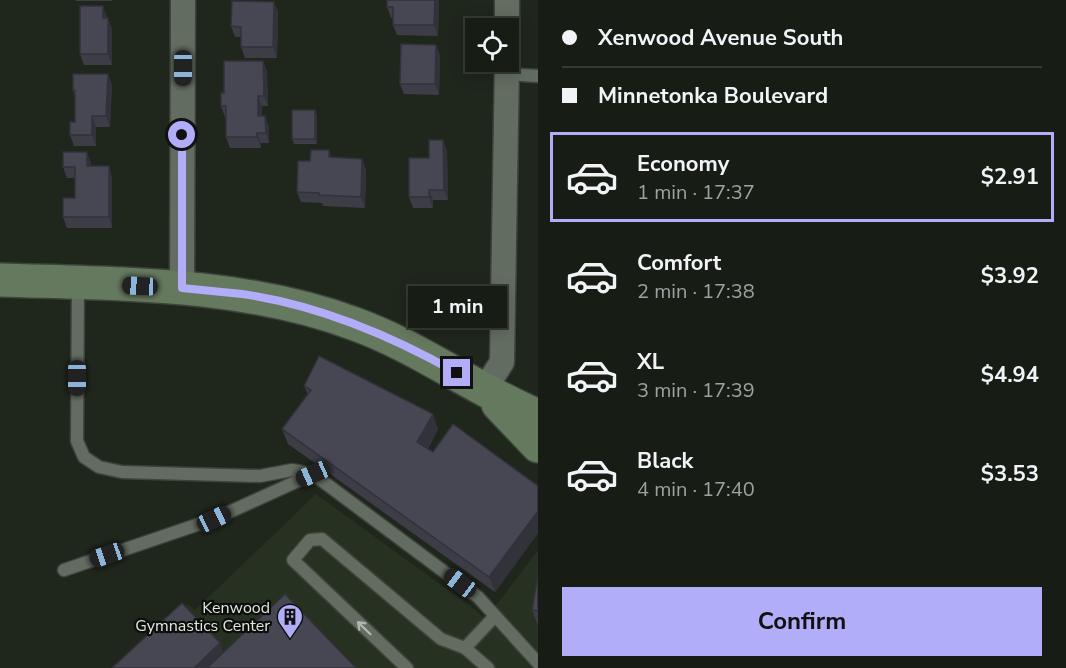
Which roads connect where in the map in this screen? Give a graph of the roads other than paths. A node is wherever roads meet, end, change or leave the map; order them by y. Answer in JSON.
{"nodes":[{"id":1,"x":183,"y":0,"type":"edge"},
{"id":2,"x":507,"y":0,"type":"edge"},
{"id":3,"x":507,"y":18,"type":"edge"},
{"id":4,"x":519,"y":71,"type":"edge"},
{"id":5,"x":506,"y":72,"type":"edge"},
{"id":6,"x":538,"y":76,"type":"edge"},
{"id":7,"x":0,"y":280,"type":"edge"},
{"id":8,"x":78,"y":283,"type":"junction"},
{"id":9,"x":182,"y":288,"type":"junction"},
{"id":10,"x":484,"y":390,"type":"junction"},
{"id":11,"x":538,"y":416,"type":"edge"},
{"id":12,"x":538,"y":446,"type":"edge"},
{"id":13,"x":313,"y":474,"type":"junction"},
{"id":14,"x":64,"y":570,"type":"dead end"},
{"id":15,"x":495,"y":616,"type":"junction"},
{"id":16,"x":465,"y":648,"type":"junction"},
{"id":17,"x":538,"y":663,"type":"edge"},
{"id":18,"x":407,"y":668,"type":"edge"},
{"id":19,"x":488,"y":668,"type":"edge"}],
"edges":[{"from":1,"to":9,"type":"street"},
{"from":2,"to":3,"type":"street"},
{"from":4,"to":6,"type":"lane"},
{"from":5,"to":10,"type":"street"},
{"from":7,"to":8,"type":"main road"},
{"from":8,"to":9,"type":"main road"},
{"from":8,"to":13,"type":"lane"},
{"from":9,"to":10,"type":"main road"},
{"from":10,"to":11,"type":"main road"},
{"from":10,"to":12,"type":"main road"},
{"from":13,"to":14,"type":"lane"},
{"from":13,"to":15,"type":"lane"},
{"from":15,"to":16,"type":"lane"},
{"from":15,"to":17,"type":"lane"},
{"from":18,"to":16,"type":"lane","one_way":true},
{"from":16,"to":19,"type":"lane"}]}
